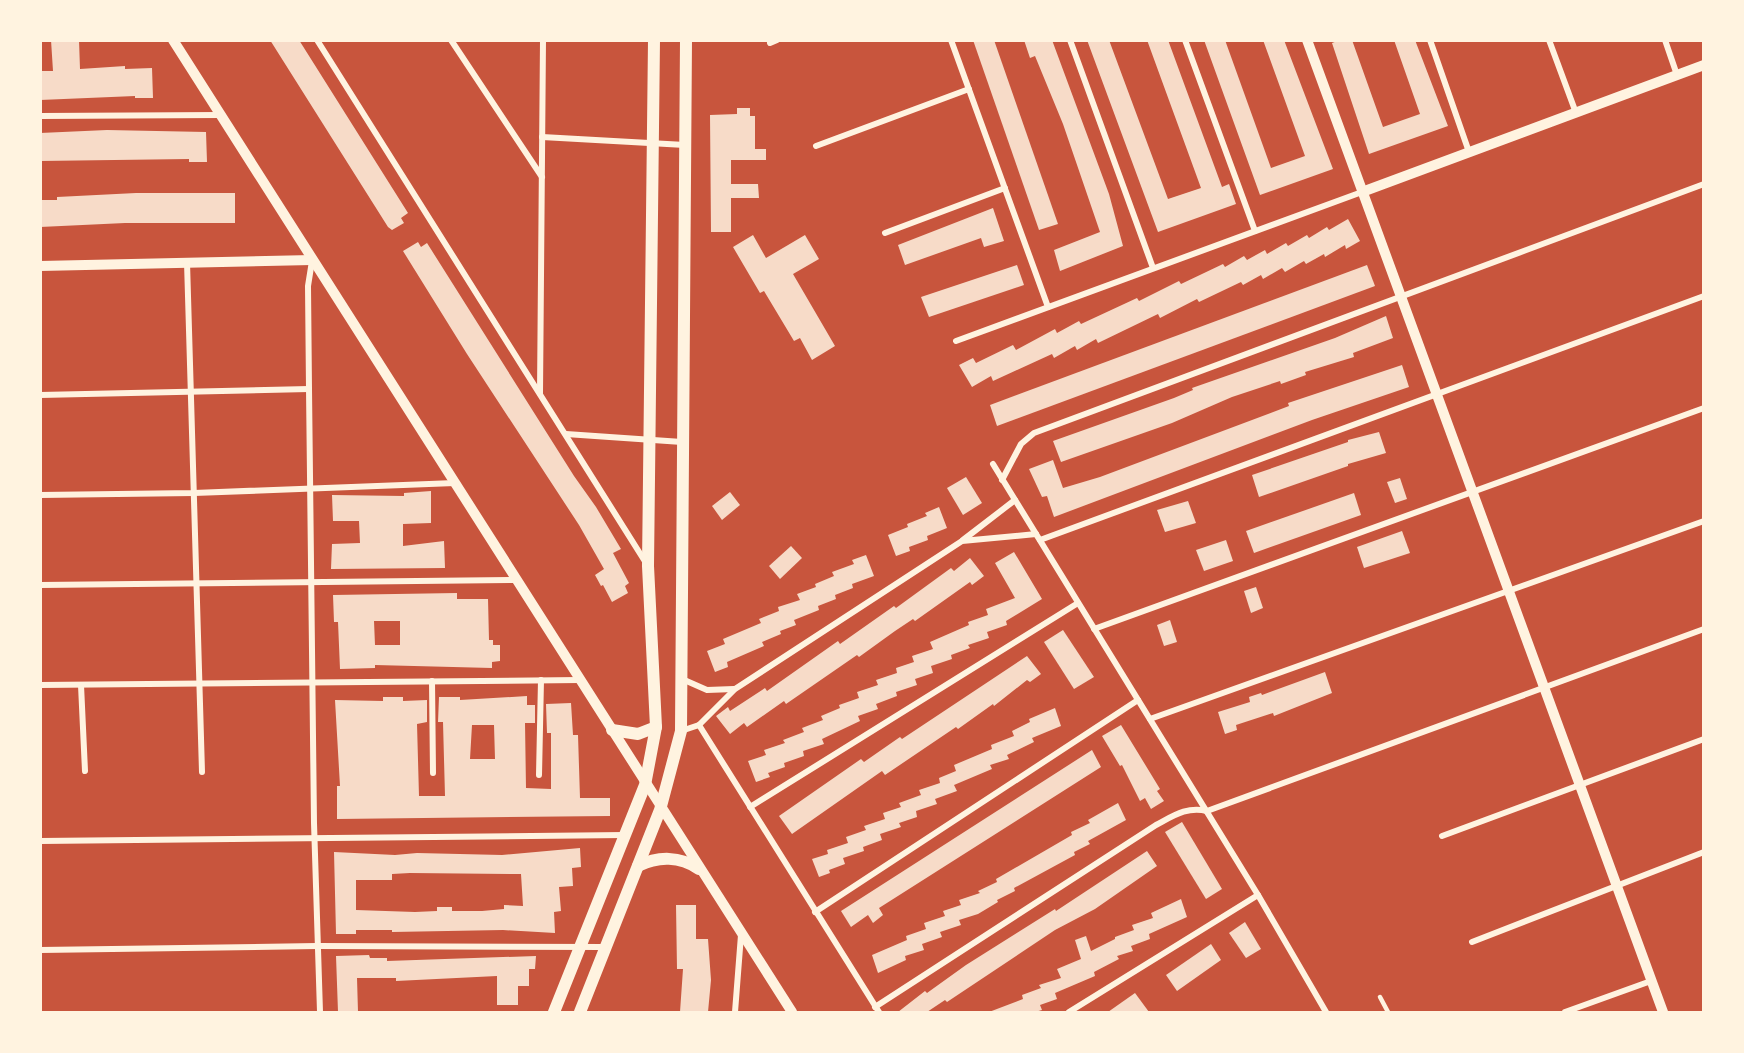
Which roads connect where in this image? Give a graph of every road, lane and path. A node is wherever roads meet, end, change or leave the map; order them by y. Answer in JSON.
{"nodes":[{"id":1,"x":173,"y":40,"type":"edge"},
{"id":2,"x":317,"y":40,"type":"edge"},
{"id":3,"x":451,"y":40,"type":"edge"},
{"id":4,"x":543,"y":40,"type":"edge"},
{"id":5,"x":654,"y":40,"type":"edge"},
{"id":6,"x":686,"y":40,"type":"edge"},
{"id":7,"x":777,"y":40,"type":"edge"},
{"id":8,"x":951,"y":40,"type":"edge"},
{"id":9,"x":1070,"y":40,"type":"edge"},
{"id":10,"x":1185,"y":40,"type":"edge"},
{"id":11,"x":1307,"y":40,"type":"edge"},
{"id":12,"x":1430,"y":40,"type":"edge"},
{"id":13,"x":1549,"y":40,"type":"edge"},
{"id":14,"x":1665,"y":40,"type":"edge"},
{"id":15,"x":770,"y":43,"type":"dead end"},
{"id":16,"x":1704,"y":65,"type":"edge"},
{"id":17,"x":1677,"y":75,"type":"junction"},
{"id":18,"x":969,"y":89,"type":"junction"},
{"id":19,"x":1576,"y":113,"type":"junction"},
{"id":20,"x":220,"y":115,"type":"junction"},
{"id":21,"x":40,"y":116,"type":"edge"},
{"id":22,"x":542,"y":137,"type":"junction"},
{"id":23,"x":652,"y":143,"type":"junction"},
{"id":24,"x":685,"y":145,"type":"junction"},
{"id":25,"x":816,"y":146,"type":"dead end"},
{"id":26,"x":1469,"y":152,"type":"junction"},
{"id":27,"x":542,"y":177,"type":"junction"},
{"id":28,"x":1704,"y":184,"type":"edge"},
{"id":29,"x":1005,"y":188,"type":"junction"},
{"id":30,"x":1362,"y":192,"type":"junction"},
{"id":31,"x":1255,"y":231,"type":"junction"},
{"id":32,"x":885,"y":233,"type":"dead end"},
{"id":33,"x":312,"y":260,"type":"junction"},
{"id":34,"x":187,"y":262,"type":"junction"},
{"id":35,"x":40,"y":266,"type":"edge"},
{"id":36,"x":1153,"y":268,"type":"junction"},
{"id":37,"x":1704,"y":296,"type":"edge"},
{"id":38,"x":1400,"y":297,"type":"junction"},
{"id":39,"x":1048,"y":307,"type":"junction"},
{"id":40,"x":956,"y":341,"type":"dead end"},
{"id":41,"x":309,"y":389,"type":"junction"},
{"id":42,"x":191,"y":391,"type":"junction"},
{"id":43,"x":540,"y":394,"type":"junction"},
{"id":44,"x":1437,"y":394,"type":"junction"},
{"id":45,"x":40,"y":395,"type":"edge"},
{"id":46,"x":1704,"y":408,"type":"edge"},
{"id":47,"x":566,"y":434,"type":"junction"},
{"id":48,"x":649,"y":439,"type":"junction"},
{"id":49,"x":682,"y":442,"type":"junction"},
{"id":50,"x":993,"y":464,"type":"dead end"},
{"id":51,"x":1002,"y":480,"type":"junction"},
{"id":52,"x":455,"y":483,"type":"junction"},
{"id":53,"x":310,"y":487,"type":"junction"},
{"id":54,"x":194,"y":493,"type":"junction"},
{"id":55,"x":1473,"y":494,"type":"junction"},
{"id":56,"x":40,"y":495,"type":"edge"},
{"id":57,"x":1015,"y":500,"type":"junction"},
{"id":58,"x":1704,"y":521,"type":"edge"},
{"id":59,"x":1038,"y":537,"type":"junction"},
{"id":60,"x":962,"y":541,"type":"junction"},
{"id":61,"x":648,"y":566,"type":"junction"},
{"id":62,"x":517,"y":580,"type":"junction"},
{"id":63,"x":196,"y":583,"type":"junction"},
{"id":64,"x":312,"y":584,"type":"junction"},
{"id":65,"x":40,"y":585,"type":"edge"},
{"id":66,"x":1508,"y":591,"type":"junction"},
{"id":67,"x":1078,"y":603,"type":"junction"},
{"id":68,"x":1094,"y":629,"type":"junction"},
{"id":69,"x":1704,"y":629,"type":"edge"},
{"id":70,"x":682,"y":678,"type":"junction"},
{"id":71,"x":541,"y":680,"type":"junction"},
{"id":72,"x":580,"y":680,"type":"junction"},
{"id":73,"x":432,"y":681,"type":"junction"},
{"id":74,"x":313,"y":683,"type":"junction"},
{"id":75,"x":199,"y":684,"type":"junction"},
{"id":76,"x":40,"y":685,"type":"edge"},
{"id":77,"x":81,"y":685,"type":"junction"},
{"id":78,"x":1544,"y":687,"type":"junction"},
{"id":79,"x":735,"y":689,"type":"junction"},
{"id":80,"x":1138,"y":700,"type":"junction"},
{"id":81,"x":1150,"y":719,"type":"junction"},
{"id":82,"x":699,"y":725,"type":"junction"},
{"id":83,"x":656,"y":727,"type":"junction"},
{"id":84,"x":612,"y":730,"type":"junction"},
{"id":85,"x":681,"y":731,"type":"junction"},
{"id":86,"x":1704,"y":739,"type":"edge"},
{"id":87,"x":85,"y":771,"type":"dead end"},
{"id":88,"x":202,"y":772,"type":"dead end"},
{"id":89,"x":432,"y":773,"type":"dead end"},
{"id":90,"x":539,"y":775,"type":"dead end"},
{"id":91,"x":645,"y":785,"type":"junction"},
{"id":92,"x":1579,"y":785,"type":"junction"},
{"id":93,"x":750,"y":807,"type":"junction"},
{"id":94,"x":660,"y":810,"type":"junction"},
{"id":95,"x":1207,"y":811,"type":"junction"},
{"id":96,"x":625,"y":835,"type":"junction"},
{"id":97,"x":315,"y":836,"type":"junction"},
{"id":98,"x":1442,"y":836,"type":"dead end"},
{"id":99,"x":40,"y":841,"type":"edge"},
{"id":100,"x":1704,"y":852,"type":"edge"},
{"id":101,"x":638,"y":866,"type":"junction"},
{"id":102,"x":699,"y":869,"type":"junction"},
{"id":103,"x":1617,"y":886,"type":"junction"},
{"id":104,"x":1258,"y":895,"type":"junction"},
{"id":105,"x":815,"y":912,"type":"junction"},
{"id":106,"x":741,"y":934,"type":"junction"},
{"id":107,"x":1472,"y":942,"type":"dead end"},
{"id":108,"x":317,"y":946,"type":"junction"},
{"id":109,"x":606,"y":947,"type":"junction"},
{"id":110,"x":580,"y":948,"type":"junction"},
{"id":111,"x":40,"y":950,"type":"edge"},
{"id":112,"x":1651,"y":981,"type":"junction"},
{"id":113,"x":1380,"y":997,"type":"dead end"},
{"id":114,"x":877,"y":1010,"type":"edge"},
{"id":115,"x":320,"y":1012,"type":"edge"},
{"id":116,"x":554,"y":1012,"type":"edge"},
{"id":117,"x":580,"y":1012,"type":"edge"},
{"id":118,"x":735,"y":1012,"type":"edge"},
{"id":119,"x":792,"y":1012,"type":"edge"},
{"id":120,"x":1069,"y":1012,"type":"edge"},
{"id":121,"x":1326,"y":1012,"type":"edge"},
{"id":122,"x":1388,"y":1012,"type":"edge"},
{"id":123,"x":1565,"y":1012,"type":"edge"},
{"id":124,"x":1663,"y":1012,"type":"edge"}],
"edges":[{"from":1,"to":20,"type":"street"},
{"from":2,"to":43,"type":"street"},
{"from":3,"to":27,"type":"street"},
{"from":4,"to":22,"type":"street"},
{"from":5,"to":23,"type":"main road"},
{"from":6,"to":24,"type":"main road"},
{"from":7,"to":15,"type":"street"},
{"from":8,"to":18,"type":"street"},
{"from":9,"to":36,"type":"street"},
{"from":10,"to":31,"type":"street"},
{"from":11,"to":30,"type":"street"},
{"from":12,"to":26,"type":"street"},
{"from":13,"to":19,"type":"street"},
{"from":14,"to":17,"type":"street"},
{"from":16,"to":17,"type":"street"},
{"from":17,"to":19,"type":"street"},
{"from":18,"to":25,"type":"street"},
{"from":18,"to":29,"type":"street"},
{"from":19,"to":26,"type":"street"},
{"from":20,"to":21,"type":"street"},
{"from":20,"to":33,"type":"street"},
{"from":22,"to":23,"type":"street"},
{"from":22,"to":27,"type":"street"},
{"from":23,"to":24,"type":"street"},
{"from":23,"to":48,"type":"main road"},
{"from":24,"to":49,"type":"main road"},
{"from":26,"to":30,"type":"street"},
{"from":27,"to":43,"type":"street"},
{"from":28,"to":38,"type":"street"},
{"from":29,"to":32,"type":"street"},
{"from":29,"to":39,"type":"street"},
{"from":30,"to":31,"type":"street"},
{"from":30,"to":38,"type":"street"},
{"from":31,"to":36,"type":"street"},
{"from":33,"to":34,"type":"street"},
{"from":33,"to":41,"type":"street"},
{"from":33,"to":52,"type":"street"},
{"from":34,"to":35,"type":"street"},
{"from":34,"to":42,"type":"street"},
{"from":36,"to":39,"type":"street"},
{"from":37,"to":44,"type":"street"},
{"from":38,"to":44,"type":"street"},
{"from":38,"to":51,"type":"street"},
{"from":39,"to":40,"type":"street"},
{"from":41,"to":42,"type":"street"},
{"from":41,"to":53,"type":"street"},
{"from":42,"to":45,"type":"street"},
{"from":42,"to":54,"type":"street"},
{"from":43,"to":47,"type":"street"},
{"from":44,"to":55,"type":"street"},
{"from":44,"to":59,"type":"street"},
{"from":46,"to":55,"type":"street"},
{"from":47,"to":48,"type":"street"},
{"from":47,"to":61,"type":"street"},
{"from":48,"to":49,"type":"street"},
{"from":48,"to":61,"type":"main road"},
{"from":49,"to":70,"type":"main road"},
{"from":50,"to":51,"type":"street"},
{"from":51,"to":57,"type":"street"},
{"from":52,"to":53,"type":"street"},
{"from":52,"to":62,"type":"street"},
{"from":53,"to":54,"type":"street"},
{"from":53,"to":64,"type":"street"},
{"from":54,"to":56,"type":"street"},
{"from":54,"to":63,"type":"street"},
{"from":55,"to":66,"type":"street"},
{"from":55,"to":68,"type":"street"},
{"from":57,"to":59,"type":"street"},
{"from":57,"to":60,"type":"street"},
{"from":58,"to":66,"type":"street"},
{"from":59,"to":60,"type":"street"},
{"from":59,"to":67,"type":"street"},
{"from":60,"to":79,"type":"street"},
{"from":61,"to":83,"type":"main road"},
{"from":62,"to":64,"type":"street"},
{"from":62,"to":72,"type":"street"},
{"from":63,"to":64,"type":"street"},
{"from":63,"to":65,"type":"street"},
{"from":63,"to":75,"type":"street"},
{"from":64,"to":74,"type":"street"},
{"from":66,"to":78,"type":"street"},
{"from":66,"to":81,"type":"street"},
{"from":67,"to":68,"type":"street"},
{"from":67,"to":93,"type":"street"},
{"from":68,"to":80,"type":"street"},
{"from":69,"to":78,"type":"street"},
{"from":70,"to":79,"type":"street"},
{"from":70,"to":85,"type":"main road"},
{"from":71,"to":72,"type":"street"},
{"from":71,"to":73,"type":"street"},
{"from":71,"to":90,"type":"street"},
{"from":72,"to":84,"type":"street"},
{"from":73,"to":74,"type":"street"},
{"from":73,"to":89,"type":"street"},
{"from":74,"to":75,"type":"street"},
{"from":74,"to":97,"type":"street"},
{"from":75,"to":77,"type":"street"},
{"from":75,"to":88,"type":"street"},
{"from":76,"to":77,"type":"street"},
{"from":77,"to":87,"type":"street"},
{"from":78,"to":92,"type":"street"},
{"from":78,"to":95,"type":"street"},
{"from":79,"to":82,"type":"street"},
{"from":80,"to":81,"type":"street"},
{"from":80,"to":105,"type":"street"},
{"from":81,"to":95,"type":"street"},
{"from":82,"to":85,"type":"street"},
{"from":82,"to":93,"type":"street"},
{"from":83,"to":84,"type":"main road"},
{"from":83,"to":91,"type":"main road"},
{"from":84,"to":91,"type":"street"},
{"from":85,"to":94,"type":"main road"},
{"from":86,"to":92,"type":"street"},
{"from":91,"to":94,"type":"street"},
{"from":91,"to":96,"type":"main road"},
{"from":92,"to":98,"type":"street"},
{"from":92,"to":103,"type":"street"},
{"from":93,"to":105,"type":"street"},
{"from":94,"to":101,"type":"main road"},
{"from":94,"to":102,"type":"street"},
{"from":95,"to":104,"type":"street"},
{"from":95,"to":114,"type":"street"},
{"from":96,"to":97,"type":"street"},
{"from":96,"to":110,"type":"main road"},
{"from":97,"to":99,"type":"street"},
{"from":97,"to":108,"type":"street"},
{"from":100,"to":103,"type":"street"},
{"from":101,"to":102,"type":"main road"},
{"from":101,"to":109,"type":"main road"},
{"from":102,"to":106,"type":"street"},
{"from":103,"to":107,"type":"street"},
{"from":103,"to":112,"type":"street"},
{"from":104,"to":120,"type":"street"},
{"from":104,"to":121,"type":"street"},
{"from":105,"to":114,"type":"street"},
{"from":106,"to":118,"type":"street"},
{"from":106,"to":119,"type":"street"},
{"from":108,"to":110,"type":"street"},
{"from":108,"to":111,"type":"street"},
{"from":108,"to":115,"type":"street"},
{"from":109,"to":110,"type":"street"},
{"from":109,"to":117,"type":"main road"},
{"from":110,"to":116,"type":"main road"},
{"from":112,"to":123,"type":"street"},
{"from":112,"to":124,"type":"street"},
{"from":113,"to":122,"type":"lane"}]}
